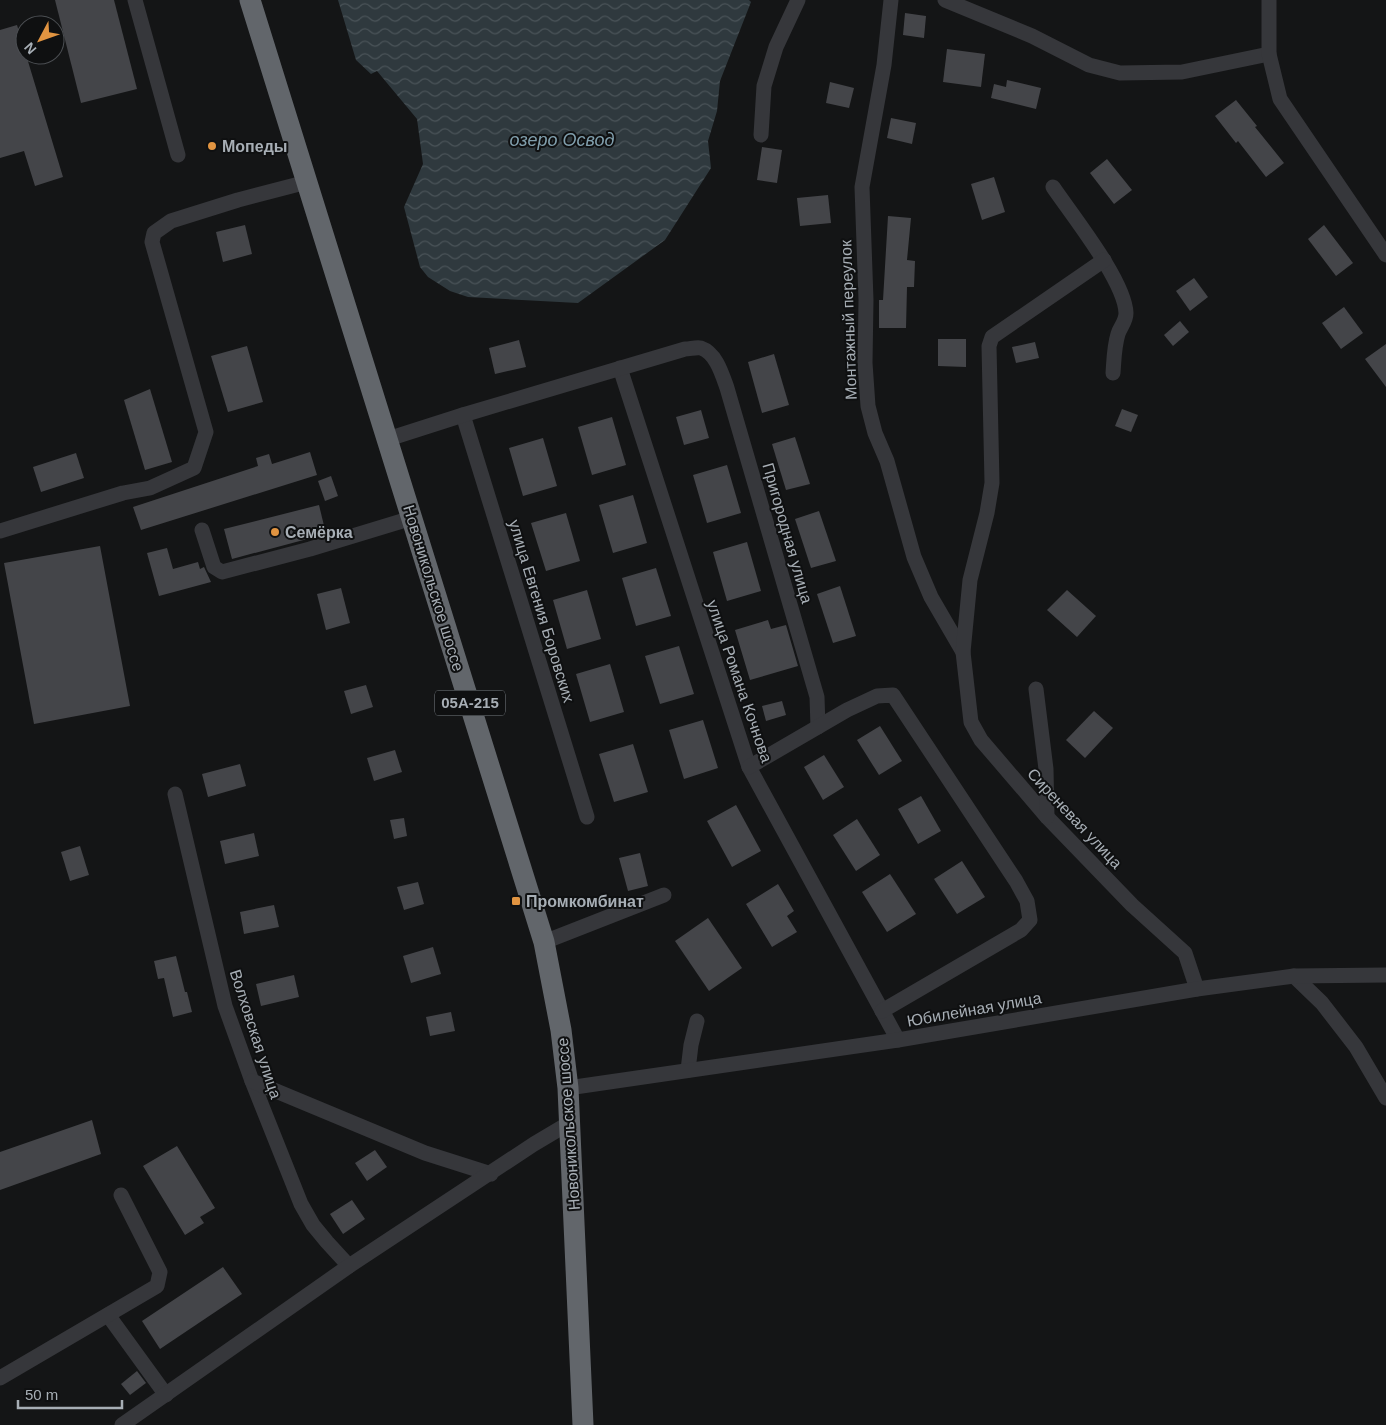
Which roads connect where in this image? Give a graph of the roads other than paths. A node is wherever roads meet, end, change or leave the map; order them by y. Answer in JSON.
{"nodes":[{"id":1,"x":135,"y":0,"type":"edge"},
{"id":2,"x":250,"y":0,"type":"edge"},
{"id":3,"x":798,"y":0,"type":"edge"},
{"id":4,"x":891,"y":0,"type":"edge"},
{"id":5,"x":945,"y":0,"type":"edge"},
{"id":6,"x":1269,"y":0,"type":"edge"},
{"id":7,"x":1269,"y":54,"type":"junction"},
{"id":8,"x":761,"y":135,"type":"dead end"},
{"id":9,"x":178,"y":155,"type":"dead end"},
{"id":10,"x":307,"y":182,"type":"junction"},
{"id":11,"x":1052,"y":187,"type":"dead end"},
{"id":12,"x":1386,"y":255,"type":"edge"},
{"id":13,"x":1104,"y":260,"type":"junction"},
{"id":14,"x":620,"y":368,"type":"junction"},
{"id":15,"x":1113,"y":373,"type":"dead end"},
{"id":16,"x":463,"y":415,"type":"junction"},
{"id":17,"x":388,"y":439,"type":"junction"},
{"id":18,"x":412,"y":518,"type":"junction"},
{"id":19,"x":202,"y":530,"type":"dead end"},
{"id":20,"x":0,"y":531,"type":"edge"},
{"id":21,"x":963,"y":652,"type":"junction"},
{"id":22,"x":1036,"y":689,"type":"dead end"},
{"id":23,"x":818,"y":727,"type":"junction"},
{"id":24,"x":749,"y":767,"type":"junction"},
{"id":25,"x":175,"y":794,"type":"dead end"},
{"id":26,"x":587,"y":817,"type":"dead end"},
{"id":27,"x":1048,"y":817,"type":"junction"},
{"id":28,"x":664,"y":895,"type":"dead end"},
{"id":29,"x":544,"y":942,"type":"junction"},
{"id":30,"x":1386,"y":975,"type":"edge"},
{"id":31,"x":1294,"y":976,"type":"junction"},
{"id":32,"x":1197,"y":989,"type":"junction"},
{"id":33,"x":882,"y":1011,"type":"junction"},
{"id":34,"x":697,"y":1021,"type":"dead end"},
{"id":35,"x":898,"y":1040,"type":"junction"},
{"id":36,"x":688,"y":1070,"type":"junction"},
{"id":37,"x":252,"y":1081,"type":"junction"},
{"id":38,"x":568,"y":1088,"type":"junction"},
{"id":39,"x":1386,"y":1098,"type":"edge"},
{"id":40,"x":571,"y":1122,"type":"junction"},
{"id":41,"x":491,"y":1174,"type":"junction"},
{"id":42,"x":121,"y":1195,"type":"dead end"},
{"id":43,"x":349,"y":1266,"type":"junction"},
{"id":44,"x":108,"y":1315,"type":"junction"},
{"id":45,"x":0,"y":1378,"type":"edge"},
{"id":46,"x":166,"y":1395,"type":"junction"},
{"id":47,"x":122,"y":1425,"type":"edge"},
{"id":48,"x":583,"y":1425,"type":"edge"}],
"edges":[{"from":1,"to":9,"type":"street"},
{"from":2,"to":10,"type":"highway","name":"Новоникольское шоссе","number":"05А-215"},
{"from":3,"to":8,"type":"street"},
{"from":4,"to":21,"type":"street","name":"Монтажный переулок"},
{"from":5,"to":7,"type":"street"},
{"from":6,"to":7,"type":"street"},
{"from":7,"to":12,"type":"street"},
{"from":10,"to":17,"type":"highway","name":"Новоникольское шоссе","number":"05А-215"},
{"from":10,"to":20,"type":"street"},
{"from":11,"to":13,"type":"street"},
{"from":13,"to":15,"type":"street"},
{"from":13,"to":21,"type":"street"},
{"from":14,"to":16,"type":"street"},
{"from":14,"to":23,"type":"street","name":"Пригородная улица"},
{"from":14,"to":24,"type":"street","name":"улица Романа Кочнова"},
{"from":16,"to":17,"type":"street"},
{"from":16,"to":26,"type":"street","name":"улица Евгения Боровских"},
{"from":17,"to":18,"type":"highway","name":"Новоникольское шоссе","number":"05А-215"},
{"from":18,"to":19,"type":"street"},
{"from":18,"to":29,"type":"highway","name":"Новоникольское шоссе","number":"05А-215"},
{"from":21,"to":27,"type":"street","name":"Сиреневая улица"},
{"from":22,"to":27,"type":"street"},
{"from":23,"to":24,"type":"street"},
{"from":23,"to":33,"type":"street"},
{"from":24,"to":33,"type":"street","name":"улица Романа Кочнова"},
{"from":25,"to":37,"type":"street","name":"Волховская улица"},
{"from":27,"to":32,"type":"street","name":"Сиреневая улица"},
{"from":28,"to":29,"type":"street"},
{"from":29,"to":38,"type":"highway","name":"Новоникольское шоссе","number":"05А-215"},
{"from":30,"to":31,"type":"street","name":"Юбилейная улица"},
{"from":31,"to":32,"type":"street","name":"Юбилейная улица"},
{"from":31,"to":39,"type":"street"},
{"from":32,"to":35,"type":"street","name":"Юбилейная улица"},
{"from":33,"to":35,"type":"street","name":"улица Романа Кочнова"},
{"from":34,"to":36,"type":"street"},
{"from":35,"to":36,"type":"street","name":"Юбилейная улица"},
{"from":36,"to":38,"type":"street","name":"Юбилейная улица"},
{"from":37,"to":41,"type":"street"},
{"from":37,"to":43,"type":"street","name":"Волховская улица"},
{"from":38,"to":40,"type":"highway","name":"Новоникольское шоссе","number":"05А-215"},
{"from":40,"to":41,"type":"street"},
{"from":40,"to":48,"type":"highway","name":"Новоникольское шоссе","number":"05А-215"},
{"from":41,"to":43,"type":"street"},
{"from":42,"to":44,"type":"street"},
{"from":43,"to":46,"type":"street"},
{"from":44,"to":45,"type":"street"},
{"from":44,"to":46,"type":"street"},
{"from":46,"to":47,"type":"street"}]}
